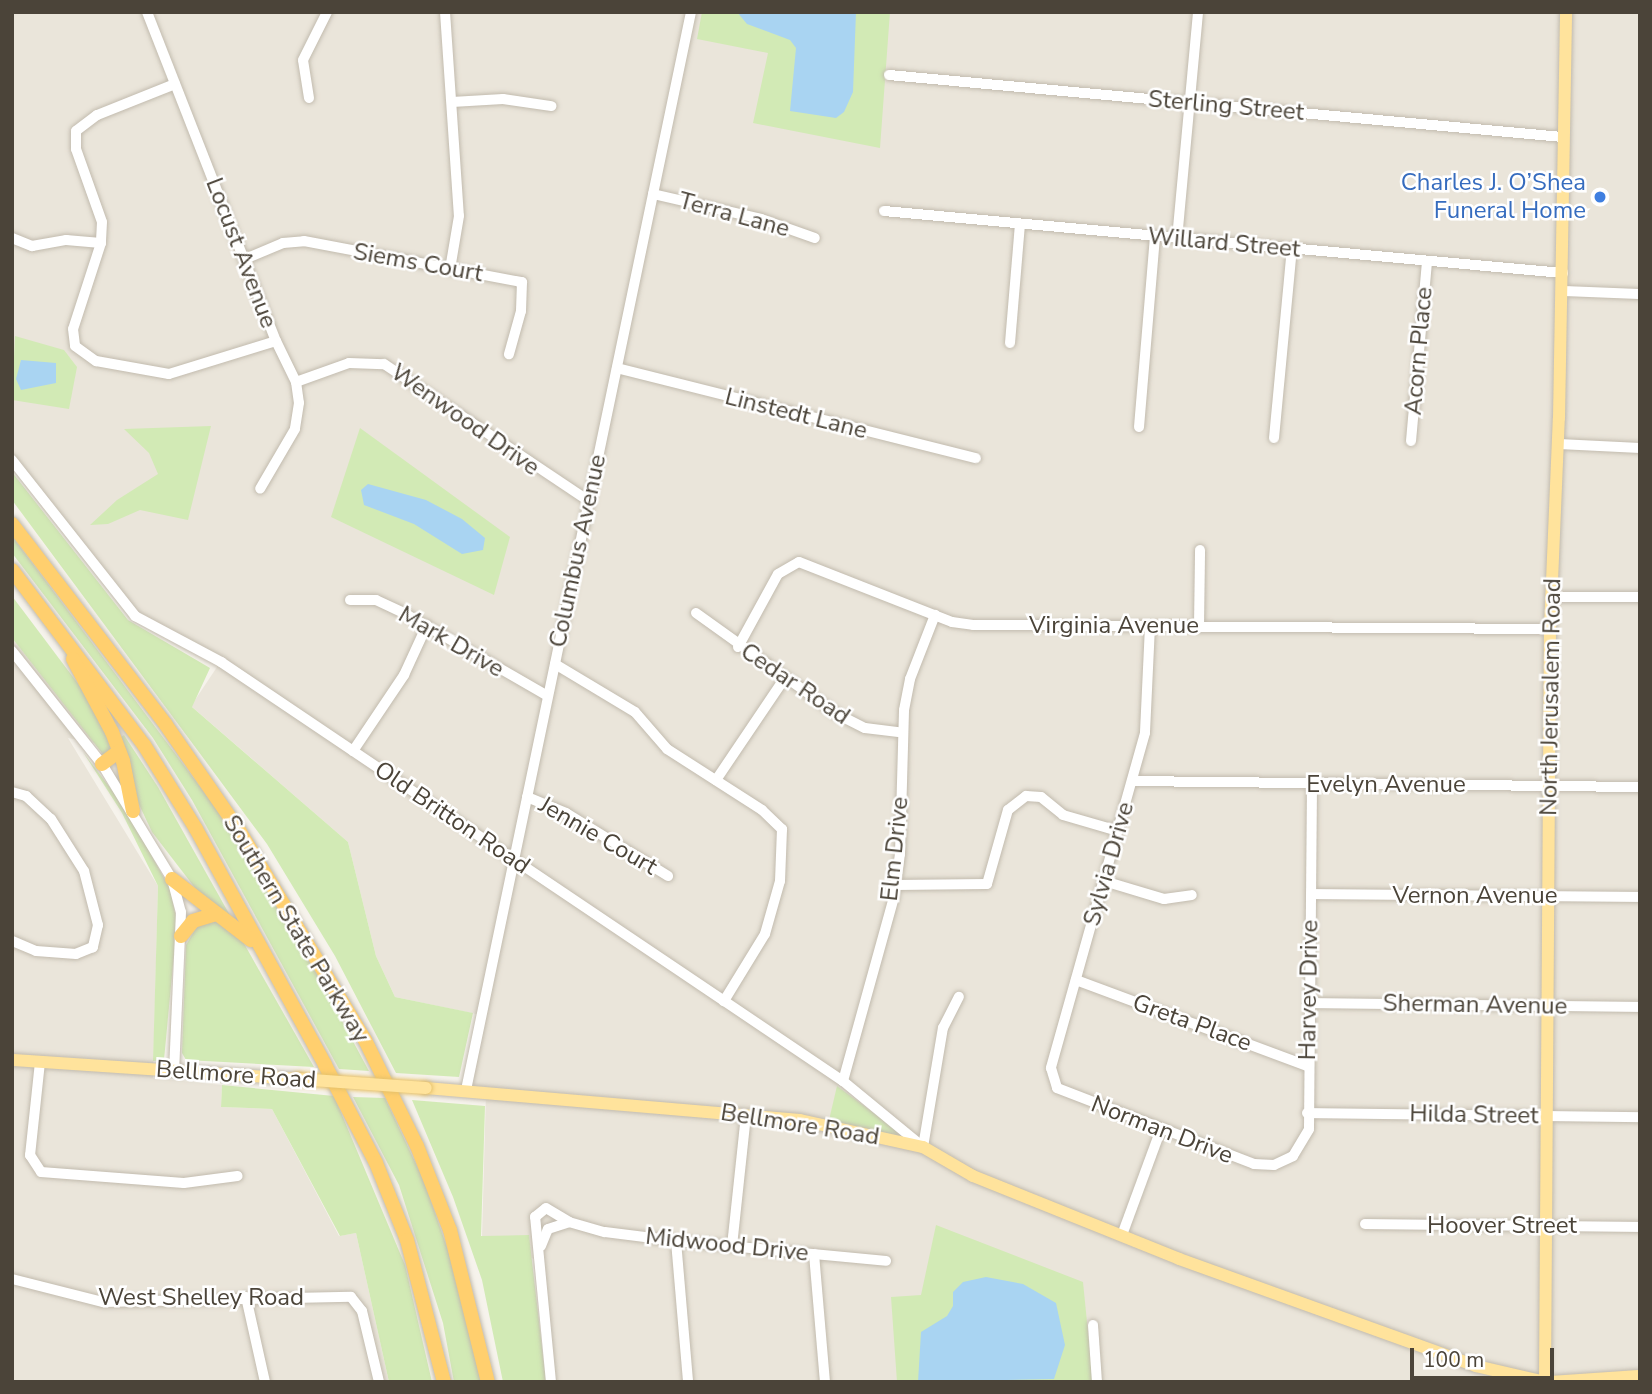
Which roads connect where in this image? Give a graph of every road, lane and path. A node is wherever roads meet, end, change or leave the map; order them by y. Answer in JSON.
{"nodes":[{"id":1,"x":148,"y":12,"type":"edge"},
{"id":2,"x":327,"y":12,"type":"edge"},
{"id":3,"x":445,"y":12,"type":"edge"},
{"id":4,"x":691,"y":12,"type":"edge"},
{"id":5,"x":1198,"y":12,"type":"edge"},
{"id":6,"x":1566,"y":12,"type":"edge"},
{"id":7,"x":889,"y":75,"type":"dead end"},
{"id":8,"x":175,"y":85,"type":"junction"},
{"id":9,"x":309,"y":98,"type":"dead end"},
{"id":10,"x":452,"y":102,"type":"junction"},
{"id":11,"x":1190,"y":103,"type":"junction"},
{"id":12,"x":551,"y":106,"type":"dead end"},
{"id":13,"x":1563,"y":137,"type":"junction"},
{"id":14,"x":653,"y":194,"type":"junction"},
{"id":15,"x":884,"y":211,"type":"dead end"},
{"id":16,"x":1020,"y":224,"type":"junction"},
{"id":17,"x":1155,"y":237,"type":"junction"},
{"id":18,"x":12,"y":238,"type":"edge"},
{"id":19,"x":815,"y":238,"type":"dead end"},
{"id":20,"x":1177,"y":239,"type":"junction"},
{"id":21,"x":101,"y":243,"type":"junction"},
{"id":22,"x":1292,"y":249,"type":"junction"},
{"id":23,"x":245,"y":259,"type":"junction"},
{"id":24,"x":1427,"y":262,"type":"junction"},
{"id":25,"x":450,"y":269,"type":"junction"},
{"id":26,"x":1563,"y":273,"type":"junction"},
{"id":27,"x":1563,"y":291,"type":"junction"},
{"id":28,"x":1640,"y":294,"type":"edge"},
{"id":29,"x":276,"y":341,"type":"junction"},
{"id":30,"x":1010,"y":343,"type":"dead end"},
{"id":31,"x":509,"y":354,"type":"dead end"},
{"id":32,"x":617,"y":368,"type":"junction"},
{"id":33,"x":296,"y":382,"type":"junction"},
{"id":34,"x":1139,"y":427,"type":"dead end"},
{"id":35,"x":1274,"y":438,"type":"dead end"},
{"id":36,"x":1411,"y":441,"type":"dead end"},
{"id":37,"x":1559,"y":444,"type":"junction"},
{"id":38,"x":1640,"y":448,"type":"edge"},
{"id":39,"x":975,"y":458,"type":"dead end"},
{"id":40,"x":12,"y":460,"type":"edge"},
{"id":41,"x":260,"y":489,"type":"dead end"},
{"id":42,"x":589,"y":502,"type":"junction"},
{"id":43,"x":12,"y":524,"type":"edge"},
{"id":44,"x":1200,"y":550,"type":"dead end"},
{"id":45,"x":12,"y":570,"type":"edge"},
{"id":46,"x":1552,"y":597,"type":"junction"},
{"id":47,"x":1640,"y":597,"type":"edge"},
{"id":48,"x":350,"y":600,"type":"dead end"},
{"id":49,"x":696,"y":613,"type":"dead end"},
{"id":50,"x":934,"y":615,"type":"junction"},
{"id":51,"x":54,"y":624,"type":"junction"},
{"id":52,"x":427,"y":625,"type":"junction"},
{"id":53,"x":1150,"y":626,"type":"junction"},
{"id":54,"x":1199,"y":626,"type":"junction"},
{"id":55,"x":1550,"y":629,"type":"junction"},
{"id":56,"x":738,"y":647,"type":"junction"},
{"id":57,"x":12,"y":651,"type":"edge"},
{"id":58,"x":555,"y":664,"type":"junction"},
{"id":59,"x":784,"y":679,"type":"junction"},
{"id":60,"x":548,"y":696,"type":"junction"},
{"id":61,"x":903,"y":733,"type":"junction"},
{"id":62,"x":119,"y":751,"type":"junction"},
{"id":63,"x":353,"y":751,"type":"junction"},
{"id":64,"x":102,"y":764,"type":"junction"},
{"id":65,"x":716,"y":780,"type":"junction"},
{"id":66,"x":1132,"y":781,"type":"junction"},
{"id":67,"x":1312,"y":784,"type":"junction"},
{"id":68,"x":1550,"y":786,"type":"junction"},
{"id":69,"x":1640,"y":787,"type":"edge"},
{"id":70,"x":12,"y":792,"type":"edge"},
{"id":71,"x":527,"y":797,"type":"junction"},
{"id":72,"x":133,"y":811,"type":"junction"},
{"id":73,"x":1118,"y":831,"type":"junction"},
{"id":74,"x":514,"y":861,"type":"junction"},
{"id":75,"x":668,"y":876,"type":"dead end"},
{"id":76,"x":172,"y":879,"type":"junction"},
{"id":77,"x":1104,"y":881,"type":"junction"},
{"id":78,"x":895,"y":884,"type":"junction"},
{"id":79,"x":1311,"y":894,"type":"junction"},
{"id":80,"x":1192,"y":895,"type":"dead end"},
{"id":81,"x":1548,"y":896,"type":"junction"},
{"id":82,"x":1640,"y":897,"type":"edge"},
{"id":83,"x":216,"y":914,"type":"junction"},
{"id":84,"x":181,"y":936,"type":"junction"},
{"id":85,"x":12,"y":941,"type":"edge"},
{"id":86,"x":271,"y":965,"type":"junction"},
{"id":87,"x":1076,"y":980,"type":"junction"},
{"id":88,"x":959,"y":997,"type":"dead end"},
{"id":89,"x":724,"y":1001,"type":"junction"},
{"id":90,"x":1310,"y":1003,"type":"junction"},
{"id":91,"x":1546,"y":1006,"type":"junction"},
{"id":92,"x":1640,"y":1007,"type":"edge"},
{"id":93,"x":12,"y":1060,"type":"edge"},
{"id":94,"x":40,"y":1062,"type":"junction"},
{"id":95,"x":1307,"y":1066,"type":"junction"},
{"id":96,"x":174,"y":1072,"type":"junction"},
{"id":97,"x":843,"y":1081,"type":"junction"},
{"id":98,"x":466,"y":1090,"type":"junction"},
{"id":99,"x":1064,"y":1093,"type":"joint"},
{"id":100,"x":1307,"y":1113,"type":"junction"},
{"id":101,"x":746,"y":1115,"type":"junction"},
{"id":102,"x":1546,"y":1116,"type":"junction"},
{"id":103,"x":1640,"y":1117,"type":"edge"},
{"id":104,"x":1161,"y":1129,"type":"junction"},
{"id":105,"x":923,"y":1147,"type":"junction"},
{"id":106,"x":1261,"y":1165,"type":"joint"},
{"id":107,"x":237,"y":1176,"type":"dead end"},
{"id":108,"x":569,"y":1222,"type":"junction"},
{"id":109,"x":1364,"y":1224,"type":"dead end"},
{"id":110,"x":1546,"y":1226,"type":"junction"},
{"id":111,"x":1640,"y":1227,"type":"edge"},
{"id":112,"x":1122,"y":1235,"type":"junction"},
{"id":113,"x":676,"y":1241,"type":"junction"},
{"id":114,"x":541,"y":1246,"type":"junction"},
{"id":115,"x":732,"y":1246,"type":"junction"},
{"id":116,"x":814,"y":1254,"type":"junction"},
{"id":117,"x":886,"y":1261,"type":"dead end"},
{"id":118,"x":12,"y":1279,"type":"edge"},
{"id":119,"x":246,"y":1297,"type":"junction"},
{"id":120,"x":1093,"y":1325,"type":"dead end"},
{"id":121,"x":1640,"y":1376,"type":"edge"},
{"id":122,"x":265,"y":1382,"type":"edge"},
{"id":123,"x":379,"y":1382,"type":"edge"},
{"id":124,"x":444,"y":1382,"type":"edge"},
{"id":125,"x":488,"y":1382,"type":"edge"},
{"id":126,"x":551,"y":1382,"type":"edge"},
{"id":127,"x":688,"y":1382,"type":"edge"},
{"id":128,"x":825,"y":1382,"type":"edge"},
{"id":129,"x":1097,"y":1382,"type":"edge"},
{"id":130,"x":1546,"y":1382,"type":"edge"}],
"edges":[{"from":1,"to":8,"type":"street","name":"Locust Avenue"},
{"from":2,"to":9,"type":"street"},
{"from":3,"to":10,"type":"street"},
{"from":4,"to":14,"type":"street","name":"Columbus Avenue"},
{"from":5,"to":11,"type":"street"},
{"from":6,"to":13,"type":"main road","name":"North Jerusalem Road"},
{"from":7,"to":11,"type":"street","name":"Sterling Street"},
{"from":8,"to":21,"type":"street"},
{"from":8,"to":23,"type":"street","name":"Locust Avenue"},
{"from":10,"to":12,"type":"street"},
{"from":10,"to":25,"type":"street"},
{"from":11,"to":13,"type":"street","name":"Sterling Street"},
{"from":11,"to":20,"type":"street"},
{"from":13,"to":26,"type":"main road","name":"North Jerusalem Road"},
{"from":14,"to":19,"type":"street","name":"Terra Lane"},
{"from":14,"to":32,"type":"street","name":"Columbus Avenue"},
{"from":15,"to":16,"type":"street","name":"Willard Street"},
{"from":16,"to":17,"type":"street","name":"Willard Street"},
{"from":16,"to":30,"type":"street"},
{"from":17,"to":20,"type":"street","name":"Willard Street"},
{"from":17,"to":34,"type":"street"},
{"from":18,"to":21,"type":"street"},
{"from":20,"to":22,"type":"street","name":"Willard Street"},
{"from":21,"to":29,"type":"street"},
{"from":22,"to":24,"type":"street","name":"Willard Street"},
{"from":22,"to":35,"type":"street"},
{"from":23,"to":25,"type":"street","name":"Siems Court"},
{"from":23,"to":29,"type":"street","name":"Locust Avenue"},
{"from":24,"to":26,"type":"street","name":"Willard Street"},
{"from":24,"to":36,"type":"street","name":"Acorn Place"},
{"from":25,"to":31,"type":"street","name":"Siems Court"},
{"from":26,"to":27,"type":"main road","name":"North Jerusalem Road"},
{"from":27,"to":28,"type":"street"},
{"from":27,"to":37,"type":"main road","name":"North Jerusalem Road"},
{"from":29,"to":33,"type":"street","name":"Locust Avenue"},
{"from":32,"to":39,"type":"street","name":"Linstedt Lane"},
{"from":32,"to":42,"type":"street","name":"Columbus Avenue"},
{"from":33,"to":41,"type":"street","name":"Locust Avenue"},
{"from":33,"to":42,"type":"street","name":"Wenwood Drive"},
{"from":37,"to":38,"type":"street"},
{"from":37,"to":46,"type":"main road","name":"North Jerusalem Road"},
{"from":40,"to":63,"type":"street","name":"Old Britton Road"},
{"from":42,"to":58,"type":"street","name":"Columbus Avenue"},
{"from":43,"to":125,"type":"highway","name":"Southern State Parkway"},
{"from":44,"to":54,"type":"street"},
{"from":45,"to":51,"type":"highway","name":"Southern State Parkway"},
{"from":46,"to":47,"type":"street"},
{"from":46,"to":55,"type":"main road","name":"North Jerusalem Road"},
{"from":48,"to":52,"type":"street","name":"Mark Drive"},
{"from":49,"to":56,"type":"street","name":"Cedar Road"},
{"from":50,"to":53,"type":"street","name":"Virginia Avenue"},
{"from":50,"to":56,"type":"street","name":"Virginia Avenue"},
{"from":50,"to":61,"type":"street","name":"Elm Drive"},
{"from":51,"to":62,"type":"highway"},
{"from":51,"to":86,"type":"highway","name":"Southern State Parkway"},
{"from":52,"to":60,"type":"street","name":"Mark Drive"},
{"from":52,"to":63,"type":"street"},
{"from":53,"to":54,"type":"street","name":"Virginia Avenue"},
{"from":53,"to":66,"type":"street","name":"Sylvia Drive"},
{"from":54,"to":55,"type":"street","name":"Virginia Avenue"},
{"from":55,"to":68,"type":"main road","name":"North Jerusalem Road"},
{"from":56,"to":59,"type":"street","name":"Cedar Road"},
{"from":57,"to":64,"type":"street"},
{"from":58,"to":60,"type":"street","name":"Columbus Avenue"},
{"from":58,"to":65,"type":"street"},
{"from":59,"to":61,"type":"street","name":"Cedar Road"},
{"from":59,"to":65,"type":"street"},
{"from":60,"to":71,"type":"street","name":"Columbus Avenue"},
{"from":61,"to":78,"type":"street","name":"Elm Drive"},
{"from":62,"to":64,"type":"highway"},
{"from":62,"to":72,"type":"highway"},
{"from":63,"to":74,"type":"street","name":"Old Britton Road"},
{"from":64,"to":72,"type":"street"},
{"from":65,"to":89,"type":"street"},
{"from":66,"to":67,"type":"street","name":"Evelyn Avenue"},
{"from":66,"to":73,"type":"street","name":"Sylvia Drive"},
{"from":67,"to":68,"type":"street","name":"Evelyn Avenue"},
{"from":67,"to":79,"type":"street","name":"Harvey Drive"},
{"from":68,"to":69,"type":"street","name":"Evelyn Avenue"},
{"from":68,"to":81,"type":"main road","name":"North Jerusalem Road"},
{"from":70,"to":85,"type":"street"},
{"from":71,"to":74,"type":"street","name":"Columbus Avenue"},
{"from":71,"to":75,"type":"street","name":"Jennie Court"},
{"from":72,"to":76,"type":"street"},
{"from":73,"to":77,"type":"street","name":"Sylvia Drive"},
{"from":73,"to":78,"type":"street"},
{"from":74,"to":89,"type":"street","name":"Old Britton Road"},
{"from":74,"to":98,"type":"street","name":"Columbus Avenue"},
{"from":76,"to":83,"type":"highway"},
{"from":76,"to":84,"type":"street"},
{"from":77,"to":80,"type":"street"},
{"from":77,"to":87,"type":"street","name":"Sylvia Drive"},
{"from":78,"to":97,"type":"street","name":"Elm Drive"},
{"from":79,"to":81,"type":"street","name":"Vernon Avenue"},
{"from":79,"to":90,"type":"street","name":"Harvey Drive"},
{"from":81,"to":82,"type":"street","name":"Vernon Avenue"},
{"from":81,"to":91,"type":"main road","name":"North Jerusalem Road"},
{"from":83,"to":84,"type":"highway"},
{"from":83,"to":86,"type":"highway"},
{"from":84,"to":96,"type":"street"},
{"from":86,"to":124,"type":"highway","name":"Southern State Parkway"},
{"from":87,"to":95,"type":"street","name":"Greta Place"},
{"from":87,"to":99,"type":"street","name":"Sylvia Drive"},
{"from":88,"to":105,"type":"street"},
{"from":89,"to":97,"type":"street","name":"Old Britton Road"},
{"from":90,"to":91,"type":"street","name":"Sherman Avenue"},
{"from":90,"to":95,"type":"street","name":"Harvey Drive"},
{"from":91,"to":92,"type":"street","name":"Sherman Avenue"},
{"from":91,"to":102,"type":"main road","name":"North Jerusalem Road"},
{"from":93,"to":94,"type":"main road","name":"Bellmore Road"},
{"from":94,"to":96,"type":"main road","name":"Bellmore Road"},
{"from":94,"to":107,"type":"street"},
{"from":95,"to":100,"type":"street","name":"Harvey Drive"},
{"from":96,"to":98,"type":"main road","name":"Bellmore Road","bridge":true},
{"from":97,"to":105,"type":"street","name":"Old Britton Road"},
{"from":98,"to":101,"type":"main road","name":"Bellmore Road"},
{"from":99,"to":104,"type":"street","name":"Norman Drive"},
{"from":100,"to":102,"type":"street","name":"Hilda Street"},
{"from":100,"to":106,"type":"street","name":"Harvey Drive"},
{"from":101,"to":105,"type":"main road","name":"Bellmore Road"},
{"from":101,"to":115,"type":"street"},
{"from":102,"to":103,"type":"street","name":"Hilda Street"},
{"from":102,"to":110,"type":"main road","name":"North Jerusalem Road"},
{"from":104,"to":106,"type":"street","name":"Norman Drive"},
{"from":104,"to":112,"type":"street"},
{"from":105,"to":112,"type":"main road","name":"Bellmore Road"},
{"from":108,"to":113,"type":"street","name":"Midwood Drive"},
{"from":108,"to":114,"type":"street"},
{"from":108,"to":114,"type":"street","name":"Midwood Drive"},
{"from":109,"to":110,"type":"street","name":"Hoover Street"},
{"from":110,"to":111,"type":"street","name":"Hoover Street"},
{"from":110,"to":130,"type":"main road","name":"North Jerusalem Road"},
{"from":112,"to":130,"type":"main road","name":"Bellmore Road"},
{"from":113,"to":115,"type":"street","name":"Midwood Drive"},
{"from":113,"to":127,"type":"street"},
{"from":114,"to":126,"type":"street"},
{"from":115,"to":116,"type":"street","name":"Midwood Drive"},
{"from":116,"to":117,"type":"street","name":"Midwood Drive"},
{"from":116,"to":128,"type":"street"},
{"from":118,"to":119,"type":"street","name":"West Shelley Road"},
{"from":119,"to":122,"type":"street"},
{"from":119,"to":123,"type":"street","name":"West Shelley Road"},
{"from":120,"to":129,"type":"street"},
{"from":121,"to":130,"type":"main road","name":"Bellmore Road"}]}
